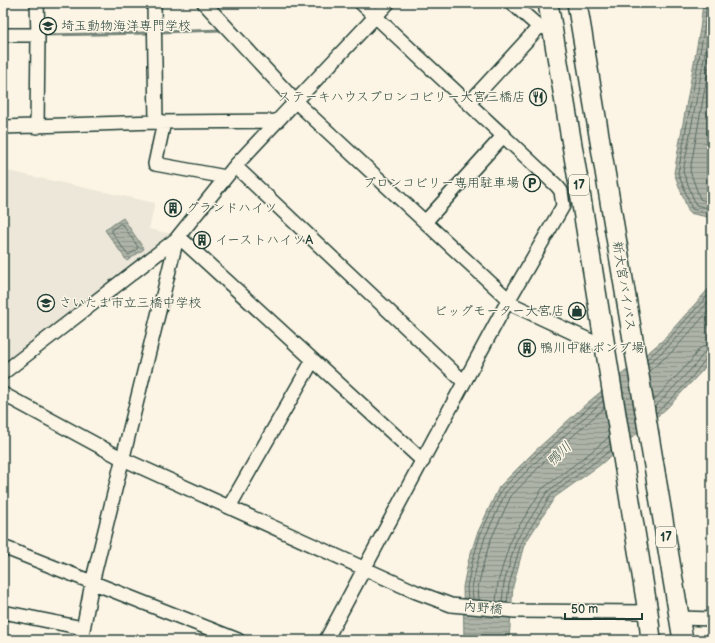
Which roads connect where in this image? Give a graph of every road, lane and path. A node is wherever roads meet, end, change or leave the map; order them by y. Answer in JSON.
{"nodes":[{"id":1,"x":37,"y":3,"type":"edge"},
{"id":2,"x":154,"y":3,"type":"edge"},
{"id":3,"x":204,"y":3,"type":"edge"},
{"id":4,"x":361,"y":3,"type":"edge"},
{"id":5,"x":388,"y":3,"type":"edge"},
{"id":6,"x":512,"y":3,"type":"edge"},
{"id":7,"x":548,"y":3,"type":"edge"},
{"id":8,"x":577,"y":3,"type":"edge"},
{"id":9,"x":376,"y":16,"type":"junction"},
{"id":10,"x":545,"y":28,"type":"junction"},
{"id":11,"x":3,"y":35,"type":"edge"},
{"id":12,"x":38,"y":35,"type":"junction"},
{"id":13,"x":296,"y":102,"type":"junction"},
{"id":14,"x":469,"y":103,"type":"junction"},
{"id":15,"x":277,"y":121,"type":"junction"},
{"id":16,"x":160,"y":122,"type":"junction"},
{"id":17,"x":37,"y":126,"type":"junction"},
{"id":18,"x":3,"y":127,"type":"edge"},
{"id":19,"x":504,"y":135,"type":"junction"},
{"id":20,"x":235,"y":166,"type":"junction"},
{"id":21,"x":226,"y":177,"type":"junction"},
{"id":22,"x":425,"y":222,"type":"junction"},
{"id":23,"x":179,"y":237,"type":"junction"},
{"id":24,"x":508,"y":301,"type":"junction"},
{"id":25,"x":606,"y":348,"type":"junction"},
{"id":26,"x":312,"y":360,"type":"junction"},
{"id":27,"x":3,"y":373,"type":"edge"},
{"id":28,"x":464,"y":382,"type":"junction"},
{"id":29,"x":3,"y":394,"type":"edge"},
{"id":30,"x":123,"y":459,"type":"junction"},
{"id":31,"x":422,"y":461,"type":"junction"},
{"id":32,"x":229,"y":507,"type":"junction"},
{"id":33,"x":3,"y":547,"type":"edge"},
{"id":34,"x":365,"y":569,"type":"junction"},
{"id":35,"x":92,"y":582,"type":"junction"},
{"id":36,"x":3,"y":612,"type":"edge"},
{"id":37,"x":648,"y":612,"type":"junction"},
{"id":38,"x":680,"y":618,"type":"junction"},
{"id":39,"x":712,"y":620,"type":"edge"},
{"id":40,"x":82,"y":634,"type":"edge"},
{"id":41,"x":238,"y":640,"type":"edge"},
{"id":42,"x":326,"y":640,"type":"edge"},
{"id":43,"x":651,"y":640,"type":"edge"},
{"id":44,"x":684,"y":640,"type":"edge"}],
"edges":[{"from":1,"to":12,"type":"street"},
{"from":2,"to":16,"type":"street"},
{"from":3,"to":13,"type":"street"},
{"from":4,"to":9,"type":"street"},
{"from":5,"to":9,"type":"street"},
{"from":6,"to":10,"type":"street"},
{"from":7,"to":10,"type":"highway","number":"17"},
{"from":8,"to":38,"type":"highway","name":"新大宮バイパス","number":"17"},
{"from":9,"to":13,"type":"street"},
{"from":9,"to":14,"type":"street"},
{"from":10,"to":14,"type":"street"},
{"from":10,"to":25,"type":"highway","number":"17"},
{"from":11,"to":12,"type":"street"},
{"from":12,"to":17,"type":"street"},
{"from":13,"to":15,"type":"street"},
{"from":13,"to":22,"type":"street"},
{"from":14,"to":19,"type":"street"},
{"from":15,"to":16,"type":"street"},
{"from":15,"to":20,"type":"street"},
{"from":16,"to":17,"type":"street"},
{"from":16,"to":21,"type":"street"},
{"from":17,"to":18,"type":"street"},
{"from":19,"to":22,"type":"street"},
{"from":19,"to":24,"type":"street"},
{"from":20,"to":21,"type":"street"},
{"from":20,"to":28,"type":"street"},
{"from":21,"to":23,"type":"street"},
{"from":22,"to":24,"type":"street"},
{"from":23,"to":26,"type":"street"},
{"from":23,"to":27,"type":"street"},
{"from":23,"to":30,"type":"street"},
{"from":24,"to":25,"type":"street"},
{"from":24,"to":28,"type":"street"},
{"from":25,"to":37,"type":"highway","number":"17"},
{"from":26,"to":31,"type":"street"},
{"from":26,"to":32,"type":"street"},
{"from":28,"to":31,"type":"street"},
{"from":29,"to":30,"type":"street","name":"内野橋"},
{"from":30,"to":32,"type":"street","name":"内野橋"},
{"from":30,"to":35,"type":"street"},
{"from":31,"to":34,"type":"street"},
{"from":32,"to":34,"type":"street","name":"内野橋"},
{"from":33,"to":35,"type":"street"},
{"from":34,"to":37,"type":"street","name":"内野橋"},
{"from":34,"to":42,"type":"street"},
{"from":35,"to":40,"type":"street"},
{"from":35,"to":41,"type":"street"},
{"from":36,"to":40,"type":"street"},
{"from":37,"to":43,"type":"highway","number":"17"},
{"from":38,"to":39,"type":"street"},
{"from":38,"to":44,"type":"highway","name":"新大宮バイパス","number":"17"}]}
